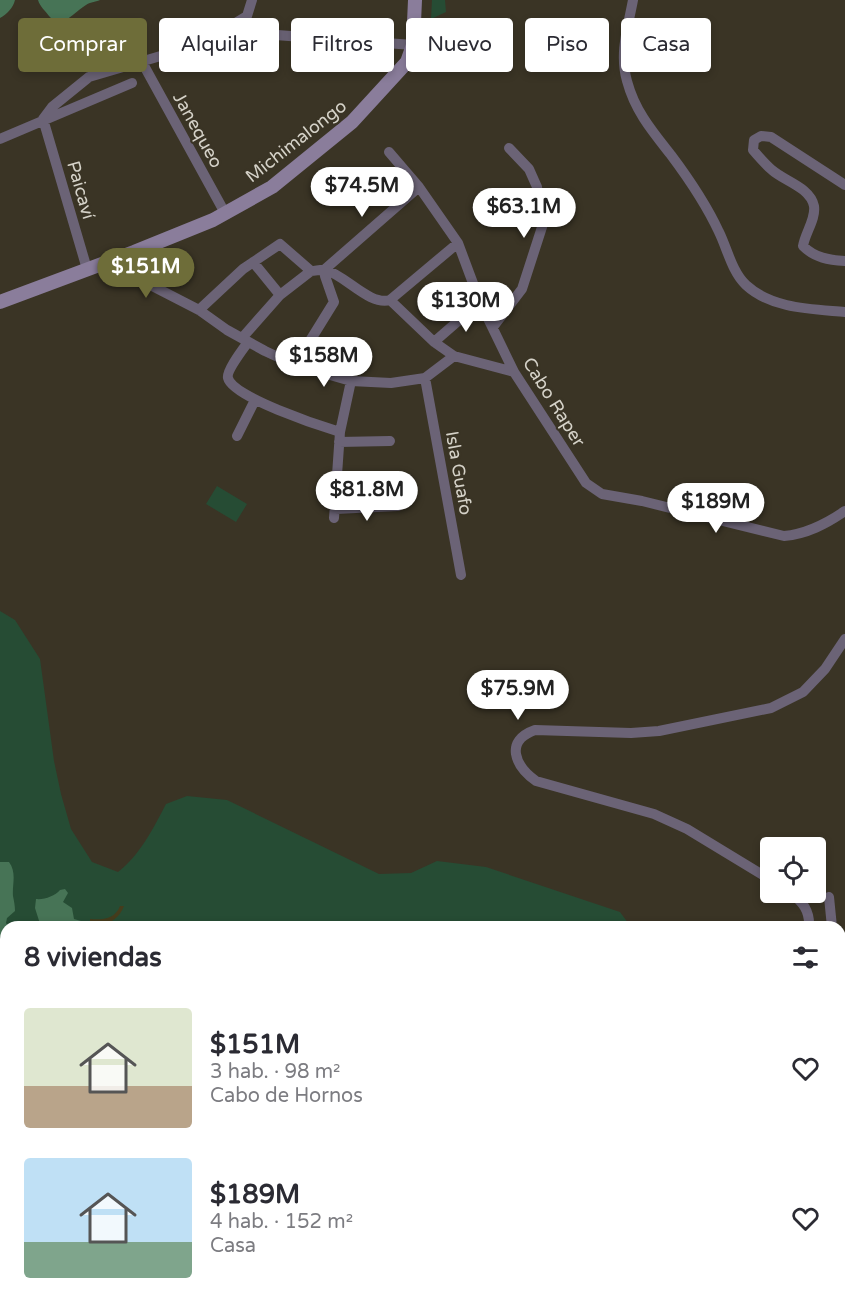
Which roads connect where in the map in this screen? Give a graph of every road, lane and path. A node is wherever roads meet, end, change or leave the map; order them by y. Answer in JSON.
{"nodes":[{"id":1,"x":252,"y":0,"type":"edge"},
{"id":2,"x":415,"y":0,"type":"edge"},
{"id":3,"x":633,"y":0,"type":"edge"},
{"id":4,"x":243,"y":18,"type":"edge"},
{"id":5,"x":414,"y":18,"type":"edge"},
{"id":6,"x":279,"y":35,"type":"edge"},
{"id":7,"x":406,"y":44,"type":"edge"},
{"id":8,"x":406,"y":63,"type":"edge"},
{"id":9,"x":147,"y":71,"type":"edge"},
{"id":10,"x":107,"y":72,"type":"edge"},
{"id":11,"x":132,"y":83,"type":"dead end"},
{"id":12,"x":43,"y":120,"type":"junction"},
{"id":13,"x":0,"y":139,"type":"edge"},
{"id":14,"x":509,"y":148,"type":"dead end"},
{"id":15,"x":389,"y":152,"type":"dead end"},
{"id":16,"x":845,"y":185,"type":"edge"},
{"id":17,"x":418,"y":187,"type":"junction"},
{"id":18,"x":225,"y":213,"type":"junction"},
{"id":19,"x":458,"y":243,"type":"junction"},
{"id":20,"x":113,"y":260,"type":"junction"},
{"id":21,"x":845,"y":261,"type":"edge"},
{"id":22,"x":253,"y":262,"type":"junction"},
{"id":23,"x":87,"y":270,"type":"junction"},
{"id":24,"x":324,"y":270,"type":"junction"},
{"id":25,"x":311,"y":271,"type":"junction"},
{"id":26,"x":280,"y":295,"type":"junction"},
{"id":27,"x":390,"y":300,"type":"junction"},
{"id":28,"x":0,"y":302,"type":"edge"},
{"id":29,"x":480,"y":302,"type":"junction"},
{"id":30,"x":199,"y":310,"type":"junction"},
{"id":31,"x":845,"y":312,"type":"edge"},
{"id":32,"x":493,"y":327,"type":"junction"},
{"id":33,"x":245,"y":340,"type":"junction"},
{"id":34,"x":434,"y":342,"type":"junction"},
{"id":35,"x":454,"y":356,"type":"junction"},
{"id":36,"x":295,"y":365,"type":"junction"},
{"id":37,"x":514,"y":372,"type":"junction"},
{"id":38,"x":425,"y":378,"type":"junction"},
{"id":39,"x":351,"y":381,"type":"junction"},
{"id":40,"x":255,"y":400,"type":"junction"},
{"id":41,"x":237,"y":436,"type":"dead end"},
{"id":42,"x":339,"y":437,"type":"junction"},
{"id":43,"x":390,"y":441,"type":"dead end"},
{"id":44,"x":398,"y":506,"type":"dead end"},
{"id":45,"x":845,"y":511,"type":"edge"},
{"id":46,"x":461,"y":575,"type":"dead end"},
{"id":47,"x":845,"y":639,"type":"edge"},
{"id":48,"x":760,"y":873,"type":"edge"},
{"id":49,"x":829,"y":897,"type":"dead end"},
{"id":50,"x":802,"y":903,"type":"edge"},
{"id":51,"x":809,"y":921,"type":"edge"},
{"id":52,"x":831,"y":921,"type":"edge"}],
"edges":[{"from":1,"to":4,"type":"street"},
{"from":2,"to":5,"type":"main road","name":"Michimalongo"},
{"from":3,"to":31,"type":"street"},
{"from":6,"to":7,"type":"street"},
{"from":8,"to":18,"type":"main road","name":"Michimalongo"},
{"from":9,"to":18,"type":"street","name":"Janequeo"},
{"from":10,"to":12,"type":"street"},
{"from":11,"to":12,"type":"street"},
{"from":12,"to":13,"type":"street"},
{"from":12,"to":23,"type":"street","name":"Paicaví"},
{"from":14,"to":32,"type":"street"},
{"from":15,"to":17,"type":"street","name":"Cabo Raper"},
{"from":16,"to":21,"type":"street"},
{"from":17,"to":19,"type":"street","name":"Cabo Raper"},
{"from":17,"to":24,"type":"street"},
{"from":18,"to":20,"type":"main road","name":"Michimalongo"},
{"from":19,"to":27,"type":"street"},
{"from":19,"to":29,"type":"street","name":"Cabo Raper"},
{"from":20,"to":23,"type":"main road","name":"Michimalongo"},
{"from":20,"to":30,"type":"street"},
{"from":22,"to":25,"type":"street"},
{"from":22,"to":26,"type":"street"},
{"from":22,"to":30,"type":"street"},
{"from":23,"to":28,"type":"main road","name":"Michimalongo"},
{"from":24,"to":25,"type":"street"},
{"from":24,"to":27,"type":"street"},
{"from":24,"to":36,"type":"street"},
{"from":25,"to":26,"type":"street"},
{"from":26,"to":33,"type":"street"},
{"from":27,"to":34,"type":"street"},
{"from":29,"to":32,"type":"street","name":"Cabo Raper"},
{"from":29,"to":34,"type":"street"},
{"from":30,"to":33,"type":"street"},
{"from":32,"to":37,"type":"street","name":"Cabo Raper"},
{"from":33,"to":36,"type":"street"},
{"from":33,"to":40,"type":"street"},
{"from":34,"to":35,"type":"street"},
{"from":35,"to":37,"type":"street"},
{"from":35,"to":38,"type":"street"},
{"from":36,"to":39,"type":"street"},
{"from":37,"to":45,"type":"street","name":"Cabo Raper"},
{"from":38,"to":39,"type":"street"},
{"from":38,"to":46,"type":"street","name":"Isla Guafo"},
{"from":39,"to":42,"type":"street"},
{"from":40,"to":41,"type":"street"},
{"from":40,"to":42,"type":"street"},
{"from":42,"to":43,"type":"street"},
{"from":42,"to":44,"type":"street"},
{"from":47,"to":48,"type":"street"},
{"from":49,"to":52,"type":"street"},
{"from":50,"to":51,"type":"street"}]}
